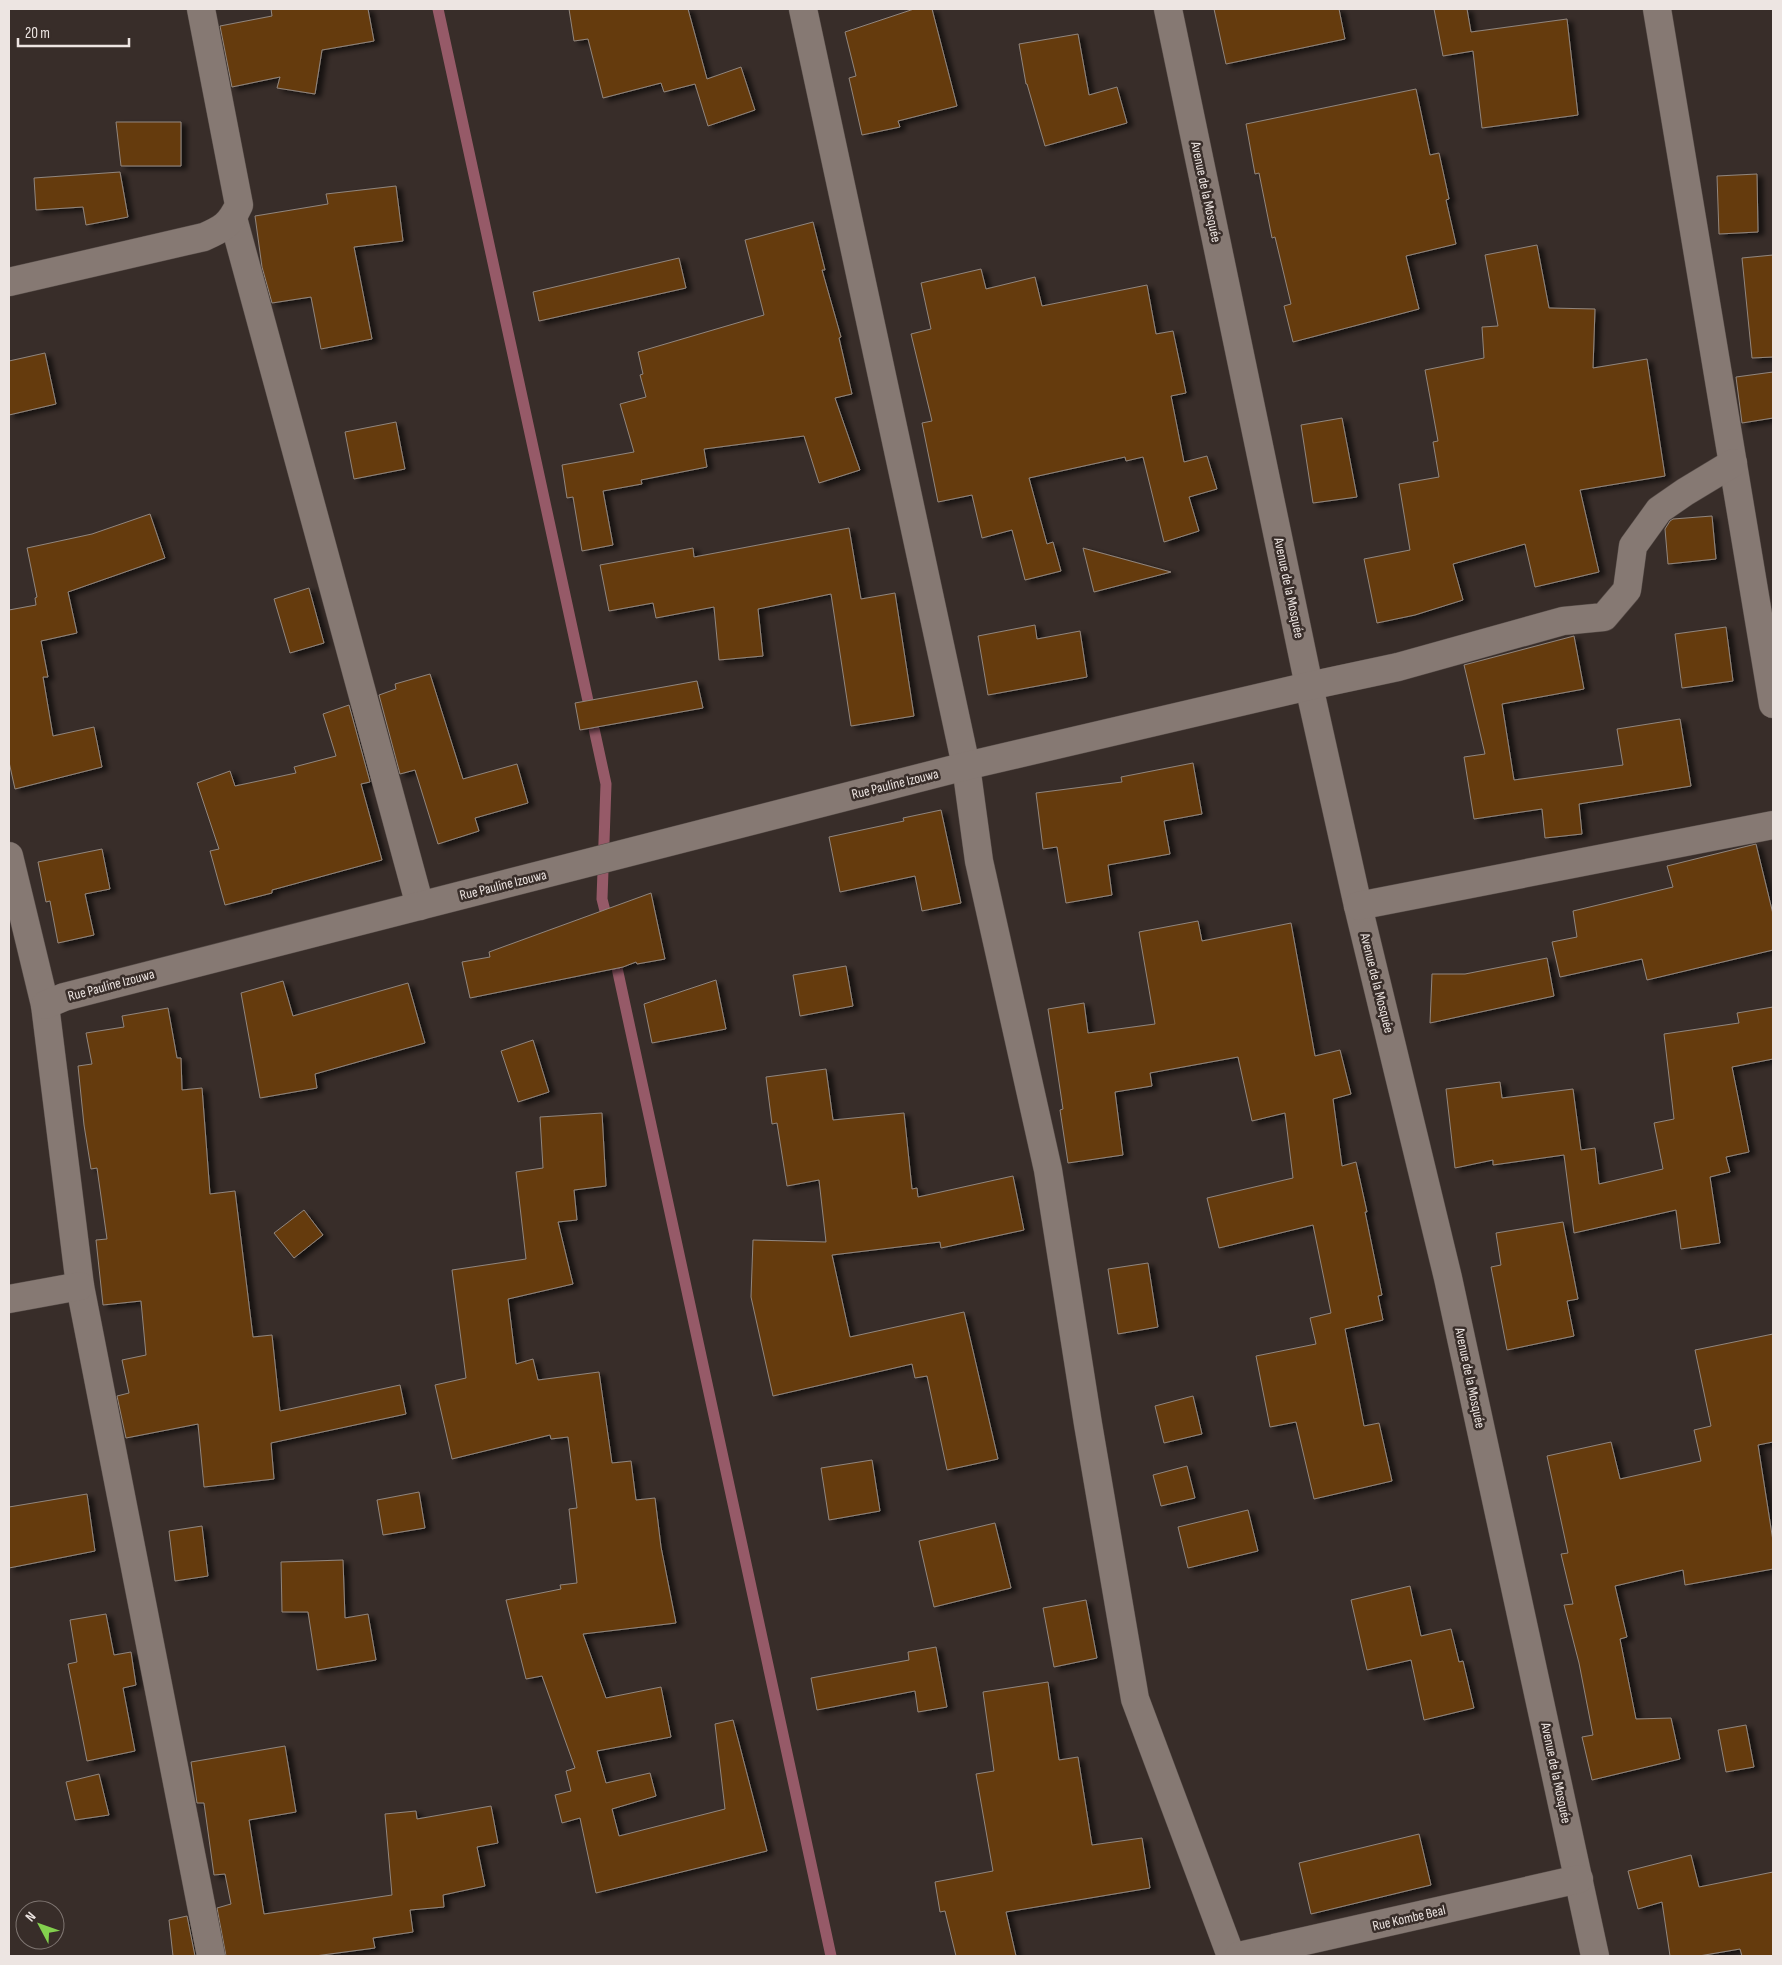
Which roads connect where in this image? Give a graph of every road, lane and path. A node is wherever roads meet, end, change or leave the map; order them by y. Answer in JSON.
{"nodes":[{"id":1,"x":201,"y":9,"type":"edge"},
{"id":2,"x":803,"y":9,"type":"edge"},
{"id":3,"x":1168,"y":9,"type":"edge"},
{"id":4,"x":1657,"y":9,"type":"edge"},
{"id":5,"x":233,"y":218,"type":"junction"},
{"id":6,"x":9,"y":282,"type":"edge"},
{"id":7,"x":1733,"y":463,"type":"junction"},
{"id":8,"x":1309,"y":686,"type":"junction"},
{"id":9,"x":1773,"y":704,"type":"edge"},
{"id":10,"x":966,"y":766,"type":"junction"},
{"id":11,"x":1773,"y":825,"type":"edge"},
{"id":12,"x":9,"y":856,"type":"edge"},
{"id":13,"x":420,"y":906,"type":"junction"},
{"id":14,"x":1358,"y":906,"type":"junction"},
{"id":15,"x":45,"y":1005,"type":"junction"},
{"id":16,"x":80,"y":1286,"type":"junction"},
{"id":17,"x":9,"y":1299,"type":"edge"},
{"id":18,"x":1579,"y":1879,"type":"junction"},
{"id":19,"x":211,"y":1956,"type":"edge"},
{"id":20,"x":1231,"y":1956,"type":"edge"},
{"id":21,"x":1239,"y":1956,"type":"edge"},
{"id":22,"x":1595,"y":1956,"type":"edge"}],
"edges":[{"from":1,"to":5,"type":"street"},
{"from":2,"to":10,"type":"street"},
{"from":3,"to":8,"type":"street","name":"Avenue de la Mosquée"},
{"from":4,"to":7,"type":"street"},
{"from":5,"to":6,"type":"street"},
{"from":5,"to":13,"type":"street"},
{"from":7,"to":8,"type":"street","name":"Rue Pauline Izouwa"},
{"from":7,"to":9,"type":"street"},
{"from":8,"to":10,"type":"street","name":"Rue Pauline Izouwa"},
{"from":8,"to":14,"type":"street","name":"Avenue de la Mosquée"},
{"from":10,"to":13,"type":"street","name":"Rue Pauline Izouwa"},
{"from":10,"to":20,"type":"street"},
{"from":11,"to":14,"type":"street"},
{"from":12,"to":15,"type":"street"},
{"from":13,"to":15,"type":"street","name":"Rue Pauline Izouwa"},
{"from":14,"to":18,"type":"street","name":"Avenue de la Mosquée"},
{"from":15,"to":16,"type":"street"},
{"from":16,"to":17,"type":"street"},
{"from":16,"to":19,"type":"street"},
{"from":18,"to":21,"type":"street","name":"Rue Kombe Beal"},
{"from":18,"to":22,"type":"street","name":"Avenue de la Mosquée"}]}
